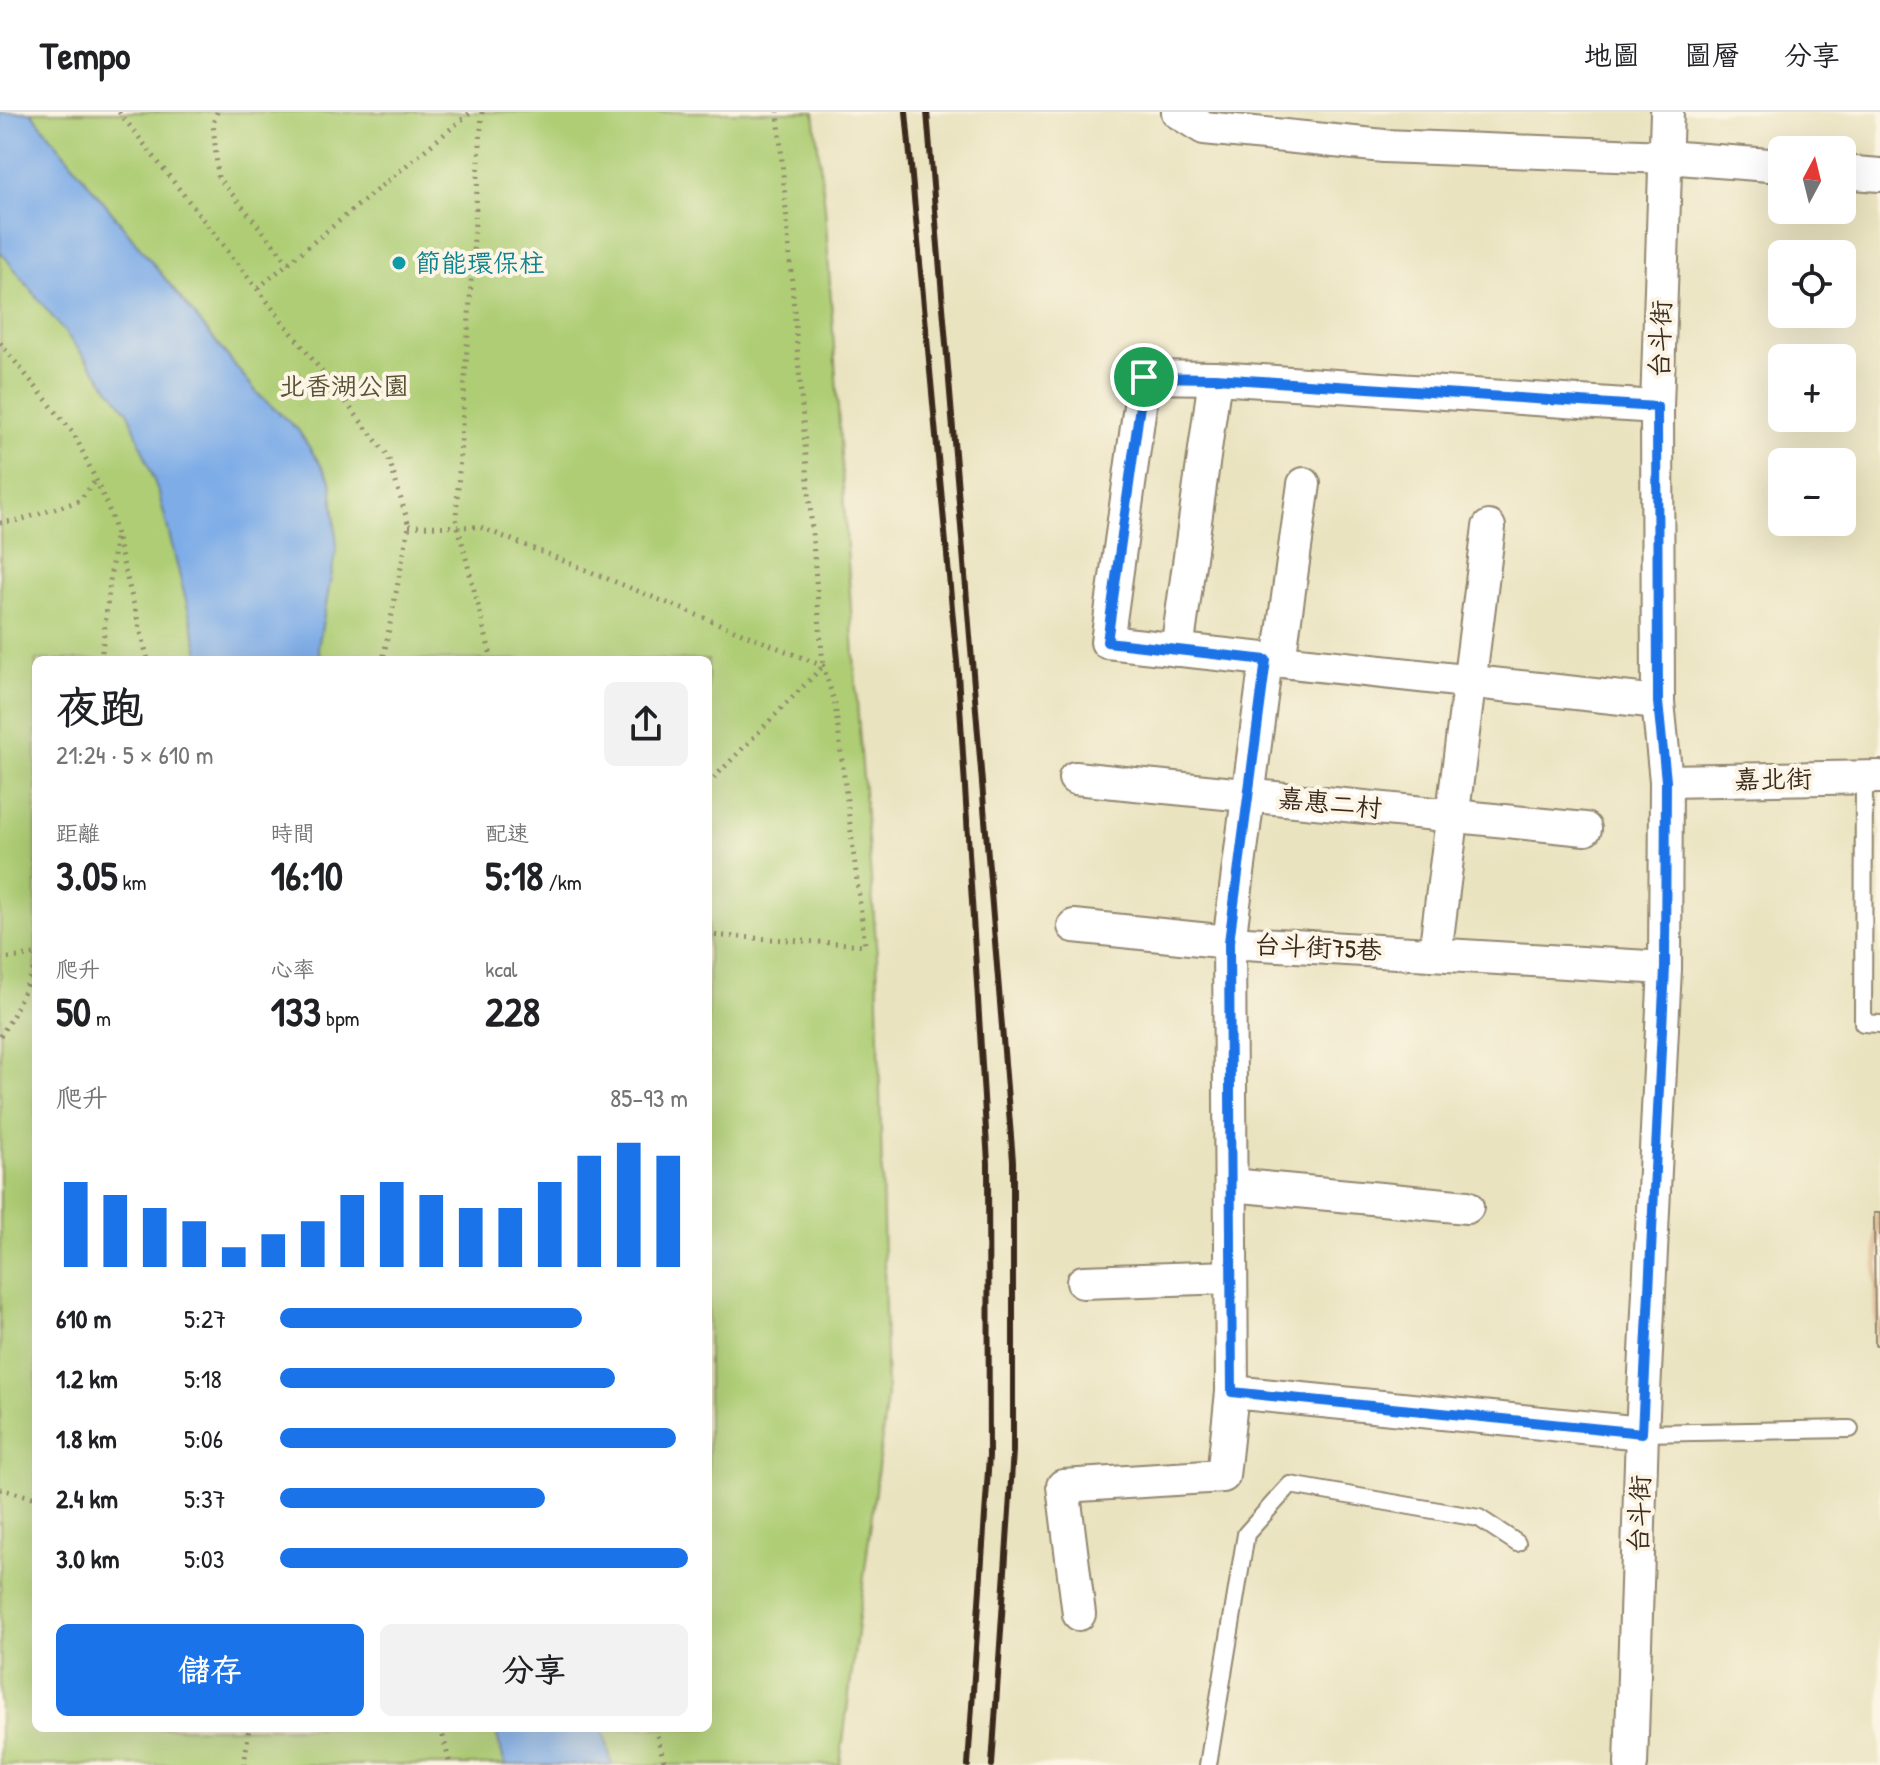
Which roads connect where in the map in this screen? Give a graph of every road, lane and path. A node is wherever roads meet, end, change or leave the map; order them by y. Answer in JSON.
{"nodes":[{"id":1,"x":119,"y":112,"type":"edge"},
{"id":2,"x":217,"y":112,"type":"edge"},
{"id":3,"x":471,"y":112,"type":"edge"},
{"id":4,"x":482,"y":112,"type":"edge"},
{"id":5,"x":778,"y":112,"type":"edge"},
{"id":6,"x":1178,"y":112,"type":"edge"},
{"id":7,"x":1667,"y":112,"type":"edge"},
{"id":8,"x":462,"y":114,"type":"edge"},
{"id":9,"x":1666,"y":157,"type":"junction"},
{"id":10,"x":1768,"y":165,"type":"edge"},
{"id":11,"x":1856,"y":173,"type":"edge"},
{"id":12,"x":1880,"y":175,"type":"edge"},
{"id":13,"x":289,"y":263,"type":"junction"},
{"id":14,"x":258,"y":288,"type":"junction"},
{"id":15,"x":0,"y":343,"type":"edge"},
{"id":16,"x":1215,"y":378,"type":"junction"},
{"id":17,"x":1657,"y":407,"type":"junction"},
{"id":18,"x":96,"y":480,"type":"junction"},
{"id":19,"x":1304,"y":484,"type":"dead end"},
{"id":20,"x":0,"y":523,"type":"edge"},
{"id":21,"x":409,"y":526,"type":"junction"},
{"id":22,"x":1489,"y":527,"type":"dead end"},
{"id":23,"x":115,"y":531,"type":"junction"},
{"id":24,"x":1177,"y":650,"type":"junction"},
{"id":25,"x":101,"y":656,"type":"edge"},
{"id":26,"x":147,"y":656,"type":"edge"},
{"id":27,"x":384,"y":656,"type":"edge"},
{"id":28,"x":491,"y":656,"type":"edge"},
{"id":29,"x":1272,"y":661,"type":"junction"},
{"id":30,"x":823,"y":666,"type":"junction"},
{"id":31,"x":1470,"y":683,"type":"junction"},
{"id":32,"x":1658,"y":702,"type":"junction"},
{"id":33,"x":1872,"y":777,"type":"edge"},
{"id":34,"x":1075,"y":778,"type":"dead end"},
{"id":35,"x":712,"y":780,"type":"edge"},
{"id":36,"x":1666,"y":781,"type":"junction"},
{"id":37,"x":1250,"y":795,"type":"junction"},
{"id":38,"x":1454,"y":816,"type":"junction"},
{"id":39,"x":1585,"y":829,"type":"dead end"},
{"id":40,"x":1074,"y":926,"type":"dead end"},
{"id":41,"x":712,"y":935,"type":"edge"},
{"id":42,"x":1229,"y":942,"type":"junction"},
{"id":43,"x":1435,"y":954,"type":"junction"},
{"id":44,"x":32,"y":955,"type":"edge"},
{"id":45,"x":0,"y":959,"type":"edge"},
{"id":46,"x":1665,"y":968,"type":"junction"},
{"id":47,"x":32,"y":973,"type":"edge"},
{"id":48,"x":1880,"y":1024,"type":"edge"},
{"id":49,"x":0,"y":1036,"type":"edge"},
{"id":50,"x":1231,"y":1185,"type":"junction"},
{"id":51,"x":1467,"y":1207,"type":"dead end"},
{"id":52,"x":1231,"y":1277,"type":"junction"},
{"id":53,"x":1083,"y":1282,"type":"dead end"},
{"id":54,"x":1232,"y":1392,"type":"junction"},
{"id":55,"x":1850,"y":1429,"type":"dead end"},
{"id":56,"x":1642,"y":1433,"type":"junction"},
{"id":57,"x":0,"y":1489,"type":"edge"},
{"id":58,"x":32,"y":1497,"type":"edge"},
{"id":59,"x":1517,"y":1543,"type":"dead end"},
{"id":60,"x":1079,"y":1614,"type":"dead end"},
{"id":61,"x":248,"y":1732,"type":"edge"},
{"id":62,"x":442,"y":1732,"type":"edge"},
{"id":63,"x":656,"y":1732,"type":"edge"},
{"id":64,"x":244,"y":1765,"type":"edge"},
{"id":65,"x":450,"y":1765,"type":"edge"},
{"id":66,"x":665,"y":1765,"type":"edge"},
{"id":67,"x":1208,"y":1765,"type":"edge"},
{"id":68,"x":1631,"y":1765,"type":"edge"}],
"edges":[{"from":1,"to":14,"type":"path"},
{"from":2,"to":13,"type":"path"},
{"from":3,"to":8,"type":"path"},
{"from":4,"to":28,"type":"path"},
{"from":5,"to":30,"type":"path"},
{"from":6,"to":9,"type":"street"},
{"from":7,"to":9,"type":"street","name":"台斗街"},
{"from":8,"to":13,"type":"path"},
{"from":9,"to":10,"type":"street"},
{"from":9,"to":17,"type":"street","name":"台斗街"},
{"from":11,"to":12,"type":"street"},
{"from":13,"to":14,"type":"path"},
{"from":14,"to":21,"type":"path"},
{"from":15,"to":18,"type":"path"},
{"from":16,"to":17,"type":"street"},
{"from":16,"to":24,"type":"street"},
{"from":16,"to":24,"type":"street"},
{"from":17,"to":32,"type":"street","name":"台斗街"},
{"from":18,"to":20,"type":"path"},
{"from":18,"to":23,"type":"path"},
{"from":19,"to":29,"type":"street"},
{"from":21,"to":27,"type":"path"},
{"from":21,"to":30,"type":"path"},
{"from":22,"to":31,"type":"street"},
{"from":23,"to":25,"type":"path"},
{"from":23,"to":26,"type":"path"},
{"from":24,"to":29,"type":"street"},
{"from":29,"to":31,"type":"street"},
{"from":29,"to":37,"type":"street"},
{"from":30,"to":35,"type":"path"},
{"from":30,"to":41,"type":"path"},
{"from":31,"to":32,"type":"street"},
{"from":31,"to":38,"type":"street"},
{"from":32,"to":36,"type":"street","name":"台斗街"},
{"from":33,"to":36,"type":"street","name":"嘉北街"},
{"from":33,"to":48,"type":"lane"},
{"from":34,"to":37,"type":"street","name":"嘉惠二村"},
{"from":36,"to":46,"type":"street","name":"台斗街"},
{"from":37,"to":38,"type":"street","name":"嘉惠二村"},
{"from":37,"to":42,"type":"street"},
{"from":38,"to":39,"type":"street","name":"嘉惠二村"},
{"from":38,"to":43,"type":"street"},
{"from":40,"to":42,"type":"street"},
{"from":42,"to":43,"type":"street","name":"台斗街75巷"},
{"from":42,"to":50,"type":"street","name":"台斗街75巷"},
{"from":43,"to":46,"type":"street","name":"台斗街75巷"},
{"from":44,"to":45,"type":"path"},
{"from":46,"to":56,"type":"street","name":"台斗街"},
{"from":47,"to":49,"type":"path"},
{"from":50,"to":51,"type":"street"},
{"from":50,"to":52,"type":"street","name":"台斗街75巷"},
{"from":52,"to":53,"type":"street"},
{"from":52,"to":54,"type":"street","name":"台斗街75巷"},
{"from":54,"to":56,"type":"street"},
{"from":54,"to":60,"type":"street","name":"台斗街75巷"},
{"from":55,"to":56,"type":"lane"},
{"from":56,"to":68,"type":"street","name":"台斗街"},
{"from":57,"to":58,"type":"path"},
{"from":59,"to":67,"type":"lane"},
{"from":61,"to":64,"type":"path"},
{"from":62,"to":65,"type":"path"},
{"from":63,"to":66,"type":"path"}]}
